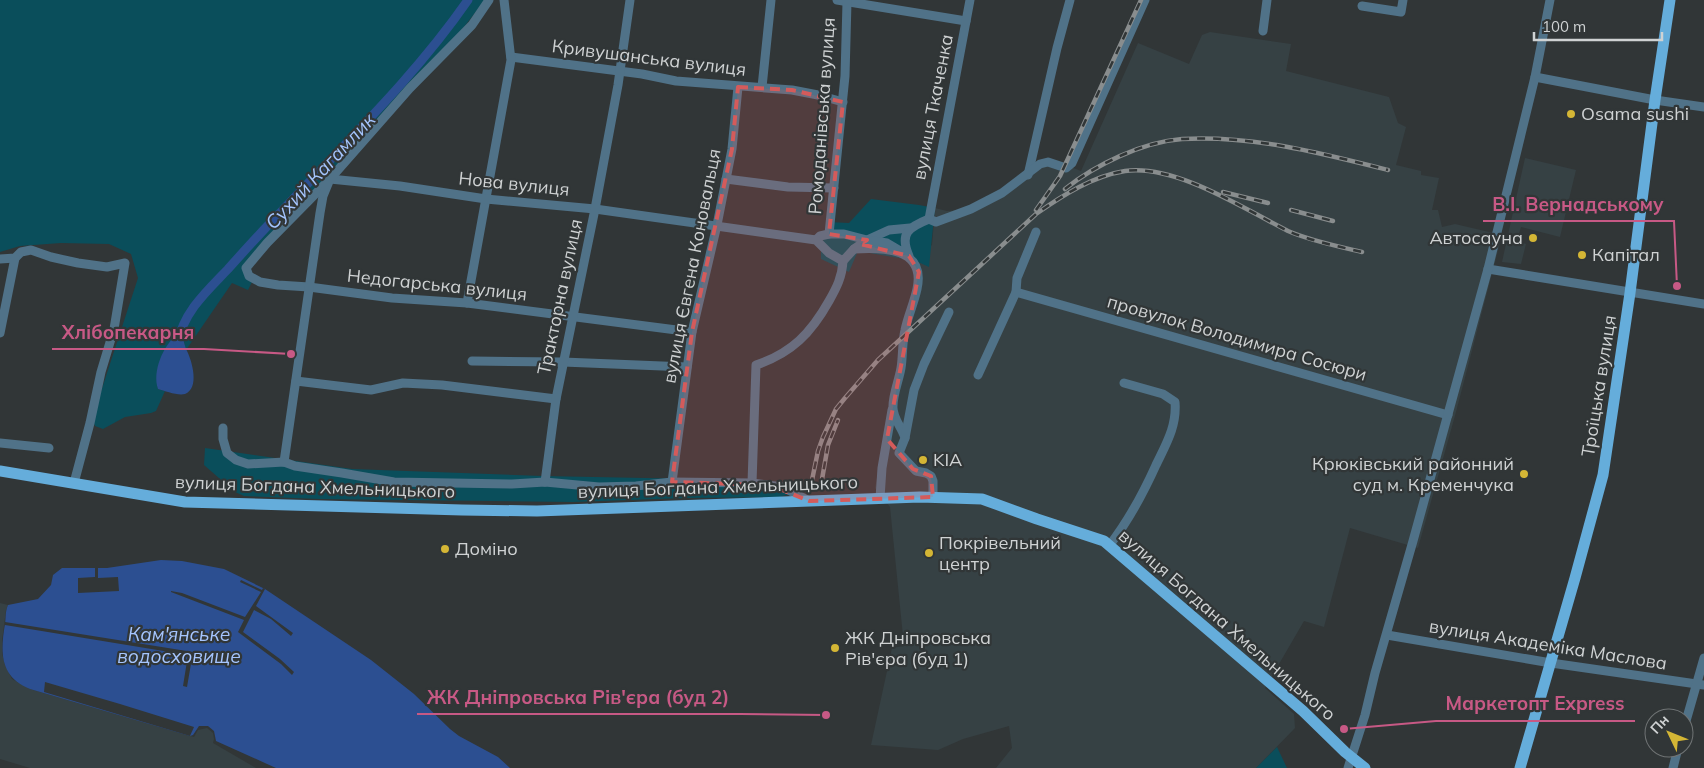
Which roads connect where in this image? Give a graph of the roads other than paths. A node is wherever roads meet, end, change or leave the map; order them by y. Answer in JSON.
{"nodes":[{"id":1,"x":489,"y":0,"type":"edge"},
{"id":2,"x":504,"y":0,"type":"edge"},
{"id":3,"x":630,"y":0,"type":"edge"},
{"id":4,"x":771,"y":0,"type":"edge"},
{"id":5,"x":837,"y":0,"type":"edge"},
{"id":6,"x":970,"y":0,"type":"edge"},
{"id":7,"x":1070,"y":0,"type":"edge"},
{"id":8,"x":1145,"y":0,"type":"edge"},
{"id":9,"x":1267,"y":0,"type":"edge"},
{"id":10,"x":1403,"y":0,"type":"edge"},
{"id":11,"x":1550,"y":0,"type":"edge"},
{"id":12,"x":1670,"y":0,"type":"edge"},
{"id":13,"x":847,"y":2,"type":"junction"},
{"id":14,"x":1362,"y":6,"type":"dead end"},
{"id":15,"x":966,"y":21,"type":"junction"},
{"id":16,"x":1264,"y":31,"type":"dead end"},
{"id":17,"x":511,"y":57,"type":"junction"},
{"id":18,"x":620,"y":71,"type":"junction"},
{"id":19,"x":1535,"y":77,"type":"junction"},
{"id":20,"x":738,"y":87,"type":"junction"},
{"id":21,"x":762,"y":87,"type":"junction"},
{"id":22,"x":1654,"y":100,"type":"junction"},
{"id":23,"x":843,"y":102,"type":"junction"},
{"id":24,"x":1704,"y":107,"type":"edge"},
{"id":25,"x":1028,"y":175,"type":"junction"},
{"id":26,"x":330,"y":179,"type":"junction"},
{"id":27,"x":726,"y":179,"type":"junction"},
{"id":28,"x":834,"y":188,"type":"junction"},
{"id":29,"x":486,"y":199,"type":"junction"},
{"id":30,"x":595,"y":210,"type":"junction"},
{"id":31,"x":929,"y":219,"type":"junction"},
{"id":32,"x":717,"y":225,"type":"junction"},
{"id":33,"x":910,"y":228,"type":"junction"},
{"id":34,"x":1036,"y":232,"type":"dead end"},
{"id":35,"x":829,"y":234,"type":"junction"},
{"id":36,"x":816,"y":240,"type":"junction"},
{"id":37,"x":867,"y":240,"type":"junction"},
{"id":38,"x":854,"y":249,"type":"junction"},
{"id":39,"x":909,"y":256,"type":"junction"},
{"id":40,"x":15,"y":258,"type":"junction"},
{"id":41,"x":0,"y":259,"type":"edge"},
{"id":42,"x":843,"y":261,"type":"junction"},
{"id":43,"x":1488,"y":269,"type":"junction"},
{"id":44,"x":310,"y":287,"type":"junction"},
{"id":45,"x":1016,"y":292,"type":"junction"},
{"id":46,"x":1630,"y":293,"type":"junction"},
{"id":47,"x":467,"y":303,"type":"junction"},
{"id":48,"x":1704,"y":304,"type":"edge"},
{"id":49,"x":949,"y":312,"type":"dead end"},
{"id":50,"x":573,"y":316,"type":"junction"},
{"id":51,"x":692,"y":332,"type":"junction"},
{"id":52,"x":0,"y":333,"type":"edge"},
{"id":53,"x":472,"y":361,"type":"dead end"},
{"id":54,"x":563,"y":362,"type":"junction"},
{"id":55,"x":687,"y":367,"type":"junction"},
{"id":56,"x":978,"y":375,"type":"dead end"},
{"id":57,"x":296,"y":381,"type":"junction"},
{"id":58,"x":1124,"y":383,"type":"dead end"},
{"id":59,"x":556,"y":399,"type":"junction"},
{"id":60,"x":892,"y":407,"type":"junction"},
{"id":61,"x":1448,"y":415,"type":"junction"},
{"id":62,"x":223,"y":428,"type":"dead end"},
{"id":63,"x":905,"y":438,"type":"junction"},
{"id":64,"x":887,"y":439,"type":"junction"},
{"id":65,"x":0,"y":443,"type":"edge"},
{"id":66,"x":49,"y":448,"type":"dead end"},
{"id":67,"x":899,"y":453,"type":"junction"},
{"id":68,"x":284,"y":462,"type":"junction"},
{"id":69,"x":0,"y":471,"type":"edge"},
{"id":70,"x":545,"y":482,"type":"junction"},
{"id":71,"x":672,"y":482,"type":"junction"},
{"id":72,"x":74,"y":483,"type":"junction"},
{"id":73,"x":752,"y":483,"type":"junction"},
{"id":74,"x":933,"y":497,"type":"junction"},
{"id":75,"x":880,"y":498,"type":"junction"},
{"id":76,"x":809,"y":501,"type":"junction"},
{"id":77,"x":1109,"y":546,"type":"junction"},
{"id":78,"x":1386,"y":635,"type":"junction"},
{"id":79,"x":1704,"y":658,"type":"edge"},
{"id":80,"x":1551,"y":663,"type":"junction"},
{"id":81,"x":1700,"y":685,"type":"edge"},
{"id":82,"x":1691,"y":708,"type":"edge"},
{"id":83,"x":1350,"y":763,"type":"edge"},
{"id":84,"x":1365,"y":768,"type":"edge"},
{"id":85,"x":1520,"y":768,"type":"edge"}],
"edges":[{"from":1,"to":26,"type":"street"},
{"from":2,"to":17,"type":"street"},
{"from":3,"to":18,"type":"street","name":"Тракторна вулиця"},
{"from":4,"to":21,"type":"street"},
{"from":5,"to":13,"type":"street"},
{"from":6,"to":15,"type":"street","name":"вулиця Ткаченка"},
{"from":7,"to":25,"type":"street"},
{"from":8,"to":25,"type":"street"},
{"from":9,"to":16,"type":"street"},
{"from":10,"to":14,"type":"street"},
{"from":11,"to":19,"type":"street"},
{"from":12,"to":22,"type":"main road","name":"Троїцька вулиця"},
{"from":13,"to":15,"type":"street"},
{"from":13,"to":23,"type":"street","name":"Ромоданівська вулиця"},
{"from":15,"to":31,"type":"street","name":"вулиця Ткаченка"},
{"from":17,"to":18,"type":"street","name":"Кривушанська вулиця"},
{"from":17,"to":29,"type":"street"},
{"from":18,"to":20,"type":"street","name":"Кривушанська вулиця"},
{"from":18,"to":30,"type":"street","name":"Тракторна вулиця"},
{"from":19,"to":22,"type":"street"},
{"from":19,"to":43,"type":"street"},
{"from":20,"to":21,"type":"street","name":"Кривушанська вулиця"},
{"from":20,"to":27,"type":"street","name":"вулиця Євгена Коновальця"},
{"from":21,"to":23,"type":"street","name":"Кривушанська вулиця"},
{"from":22,"to":24,"type":"street"},
{"from":22,"to":46,"type":"main road","name":"Троїцька вулиця"},
{"from":23,"to":28,"type":"street","name":"Ромоданівська вулиця"},
{"from":25,"to":31,"type":"street"},
{"from":26,"to":29,"type":"street","name":"Нова вулиця"},
{"from":26,"to":44,"type":"street"},
{"from":26,"to":44,"type":"street","name":"Недогарська вулиця"},
{"from":27,"to":28,"type":"street"},
{"from":27,"to":32,"type":"street","name":"вулиця Євгена Коновальця"},
{"from":28,"to":35,"type":"street","name":"Ромоданівська вулиця"},
{"from":29,"to":30,"type":"street","name":"Нова вулиця"},
{"from":29,"to":47,"type":"street"},
{"from":30,"to":32,"type":"street","name":"Нова вулиця"},
{"from":30,"to":50,"type":"street","name":"Тракторна вулиця"},
{"from":31,"to":33,"type":"street"},
{"from":32,"to":36,"type":"street","name":"Нова вулиця"},
{"from":32,"to":51,"type":"street","name":"вулиця Євгена Коновальця"},
{"from":33,"to":37,"type":"street"},
{"from":33,"to":39,"type":"street"},
{"from":34,"to":45,"type":"street"},
{"from":35,"to":36,"type":"street"},
{"from":35,"to":37,"type":"street"},
{"from":36,"to":42,"type":"street"},
{"from":37,"to":38,"type":"street"},
{"from":37,"to":39,"type":"street"},
{"from":38,"to":39,"type":"street"},
{"from":38,"to":42,"type":"street"},
{"from":39,"to":60,"type":"street"},
{"from":40,"to":41,"type":"street"},
{"from":40,"to":52,"type":"street"},
{"from":40,"to":72,"type":"street"},
{"from":42,"to":73,"type":"street"},
{"from":43,"to":46,"type":"street"},
{"from":43,"to":61,"type":"street"},
{"from":44,"to":47,"type":"street","name":"Недогарська вулиця"},
{"from":44,"to":57,"type":"street"},
{"from":45,"to":56,"type":"street"},
{"from":45,"to":61,"type":"street","name":"провулок Володимира Сосюри"},
{"from":46,"to":48,"type":"street"},
{"from":46,"to":80,"type":"main road","name":"Троїцька вулиця"},
{"from":47,"to":50,"type":"street","name":"Недогарська вулиця"},
{"from":49,"to":63,"type":"street"},
{"from":50,"to":51,"type":"street","name":"Недогарська вулиця"},
{"from":50,"to":54,"type":"street","name":"Тракторна вулиця"},
{"from":51,"to":55,"type":"street","name":"вулиця Євгена Коновальця"},
{"from":53,"to":54,"type":"street"},
{"from":54,"to":55,"type":"street"},
{"from":54,"to":59,"type":"street","name":"Тракторна вулиця"},
{"from":55,"to":71,"type":"street","name":"вулиця Євгена Коновальця"},
{"from":57,"to":59,"type":"street"},
{"from":57,"to":68,"type":"street"},
{"from":58,"to":77,"type":"street"},
{"from":59,"to":70,"type":"street","name":"Тракторна вулиця"},
{"from":60,"to":63,"type":"street"},
{"from":60,"to":64,"type":"street"},
{"from":61,"to":78,"type":"street"},
{"from":62,"to":68,"type":"street"},
{"from":63,"to":67,"type":"street"},
{"from":64,"to":67,"type":"street"},
{"from":64,"to":75,"type":"street"},
{"from":65,"to":66,"type":"street"},
{"from":67,"to":74,"type":"street"},
{"from":68,"to":70,"type":"street"},
{"from":69,"to":72,"type":"main road","name":"вулиця Богдана Хмельницького"},
{"from":70,"to":71,"type":"street"},
{"from":71,"to":73,"type":"street"},
{"from":72,"to":76,"type":"main road","name":"вулиця Богдана Хмельницького"},
{"from":73,"to":76,"type":"street"},
{"from":74,"to":75,"type":"main road","name":"вулиця Богдана Хмельницького"},
{"from":74,"to":77,"type":"main road","name":"вулиця Богдана Хмельницького"},
{"from":75,"to":76,"type":"main road","name":"вулиця Богдана Хмельницького"},
{"from":77,"to":83,"type":"main road","name":"вулиця Богдана Хмельницького"},
{"from":78,"to":80,"type":"street","name":"вулиця Академіка Маслова"},
{"from":78,"to":83,"type":"street"},
{"from":79,"to":81,"type":"street"},
{"from":80,"to":81,"type":"street","name":"вулиця Академіка Маслова"},
{"from":80,"to":85,"type":"main road","name":"Троїцька вулиця"},
{"from":81,"to":82,"type":"street"},
{"from":83,"to":84,"type":"main road","name":"вулиця Богдана Хмельницького"}]}
